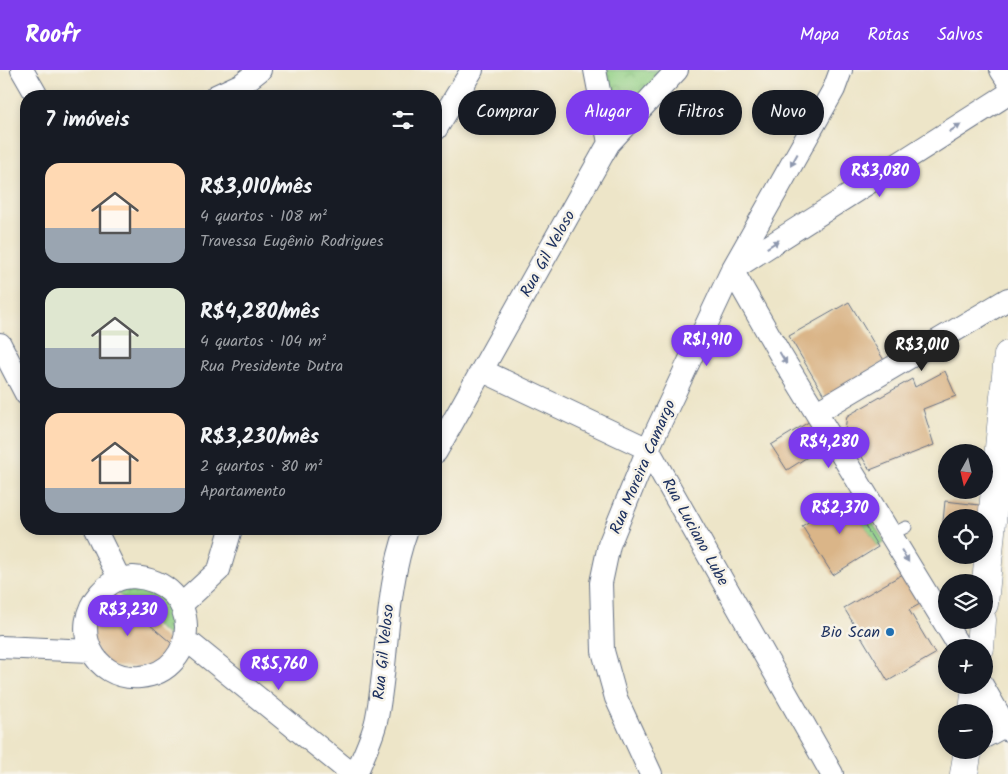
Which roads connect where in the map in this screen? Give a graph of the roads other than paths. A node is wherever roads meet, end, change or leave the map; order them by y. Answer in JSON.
{"nodes":[{"id":1,"x":22,"y":70,"type":"edge"},
{"id":2,"x":260,"y":70,"type":"edge"},
{"id":3,"x":472,"y":70,"type":"edge"},
{"id":4,"x":595,"y":70,"type":"edge"},
{"id":5,"x":677,"y":70,"type":"edge"},
{"id":6,"x":841,"y":70,"type":"edge"},
{"id":7,"x":1001,"y":70,"type":"edge"},
{"id":8,"x":1008,"y":81,"type":"edge"},
{"id":9,"x":241,"y":83,"type":"edge"},
{"id":10,"x":34,"y":90,"type":"edge"},
{"id":11,"x":228,"y":90,"type":"edge"},
{"id":12,"x":1008,"y":94,"type":"edge"},
{"id":13,"x":442,"y":119,"type":"edge"},
{"id":14,"x":609,"y":143,"type":"junction"},
{"id":15,"x":732,"y":270,"type":"junction"},
{"id":16,"x":1008,"y":299,"type":"edge"},
{"id":17,"x":0,"y":344,"type":"edge"},
{"id":18,"x":1008,"y":354,"type":"edge"},
{"id":19,"x":483,"y":371,"type":"junction"},
{"id":20,"x":20,"y":382,"type":"edge"},
{"id":21,"x":817,"y":412,"type":"junction"},
{"id":22,"x":1003,"y":437,"type":"edge"},
{"id":23,"x":442,"y":442,"type":"edge"},
{"id":24,"x":648,"y":448,"type":"junction"},
{"id":25,"x":98,"y":535,"type":"edge"},
{"id":26,"x":228,"y":535,"type":"edge"},
{"id":27,"x":405,"y":535,"type":"edge"},
{"id":28,"x":986,"y":574,"type":"edge"},
{"id":29,"x":119,"y":578,"type":"junction"},
{"id":30,"x":181,"y":605,"type":"junction"},
{"id":31,"x":955,"y":639,"type":"edge"},
{"id":32,"x":184,"y":642,"type":"junction"},
{"id":33,"x":0,"y":647,"type":"edge"},
{"id":34,"x":91,"y":651,"type":"junction"},
{"id":35,"x":987,"y":694,"type":"edge"},
{"id":36,"x":1007,"y":727,"type":"edge"},
{"id":37,"x":993,"y":733,"type":"edge"},
{"id":38,"x":966,"y":759,"type":"edge"},
{"id":39,"x":352,"y":774,"type":"edge"},
{"id":40,"x":356,"y":774,"type":"edge"},
{"id":41,"x":652,"y":774,"type":"edge"},
{"id":42,"x":832,"y":774,"type":"edge"},
{"id":43,"x":964,"y":774,"type":"edge"}],
"edges":[{"from":1,"to":10,"type":"street"},
{"from":2,"to":9,"type":"street"},
{"from":3,"to":13,"type":"street"},
{"from":4,"to":14,"type":"street"},
{"from":5,"to":14,"type":"street","name":"Rua Gil Veloso"},
{"from":6,"to":15,"type":"street","name":"Rua Moreira Camargo","one_way":true},
{"from":7,"to":8,"type":"street"},
{"from":9,"to":11,"type":"street"},
{"from":15,"to":12,"type":"street","one_way":true},
{"from":14,"to":19,"type":"street","name":"Rua Gil Veloso"},
{"from":15,"to":21,"type":"street","one_way":true},
{"from":15,"to":24,"type":"street","name":"Rua Moreira Camargo"},
{"from":16,"to":21,"type":"street"},
{"from":17,"to":20,"type":"street"},
{"from":18,"to":22,"type":"main road"},
{"from":19,"to":23,"type":"street","name":"Rua Gil Veloso"},
{"from":19,"to":24,"type":"street"},
{"from":21,"to":31,"type":"street","one_way":true},
{"from":22,"to":28,"type":"main road"},
{"from":24,"to":41,"type":"street","name":"Rua Moreira Camargo"},
{"from":24,"to":42,"type":"street","name":"Rua Luciano Lube"},
{"from":25,"to":29,"type":"street"},
{"from":26,"to":30,"type":"street"},
{"from":27,"to":40,"type":"street","name":"Rua Gil Veloso"},
{"from":29,"to":30,"type":"street"},
{"from":29,"to":34,"type":"street"},
{"from":30,"to":32,"type":"street"},
{"from":32,"to":34,"type":"street"},
{"from":32,"to":39,"type":"street"},
{"from":33,"to":34,"type":"street"},
{"from":35,"to":36,"type":"street"},
{"from":36,"to":37,"type":"street"},
{"from":38,"to":43,"type":"main road"}]}
